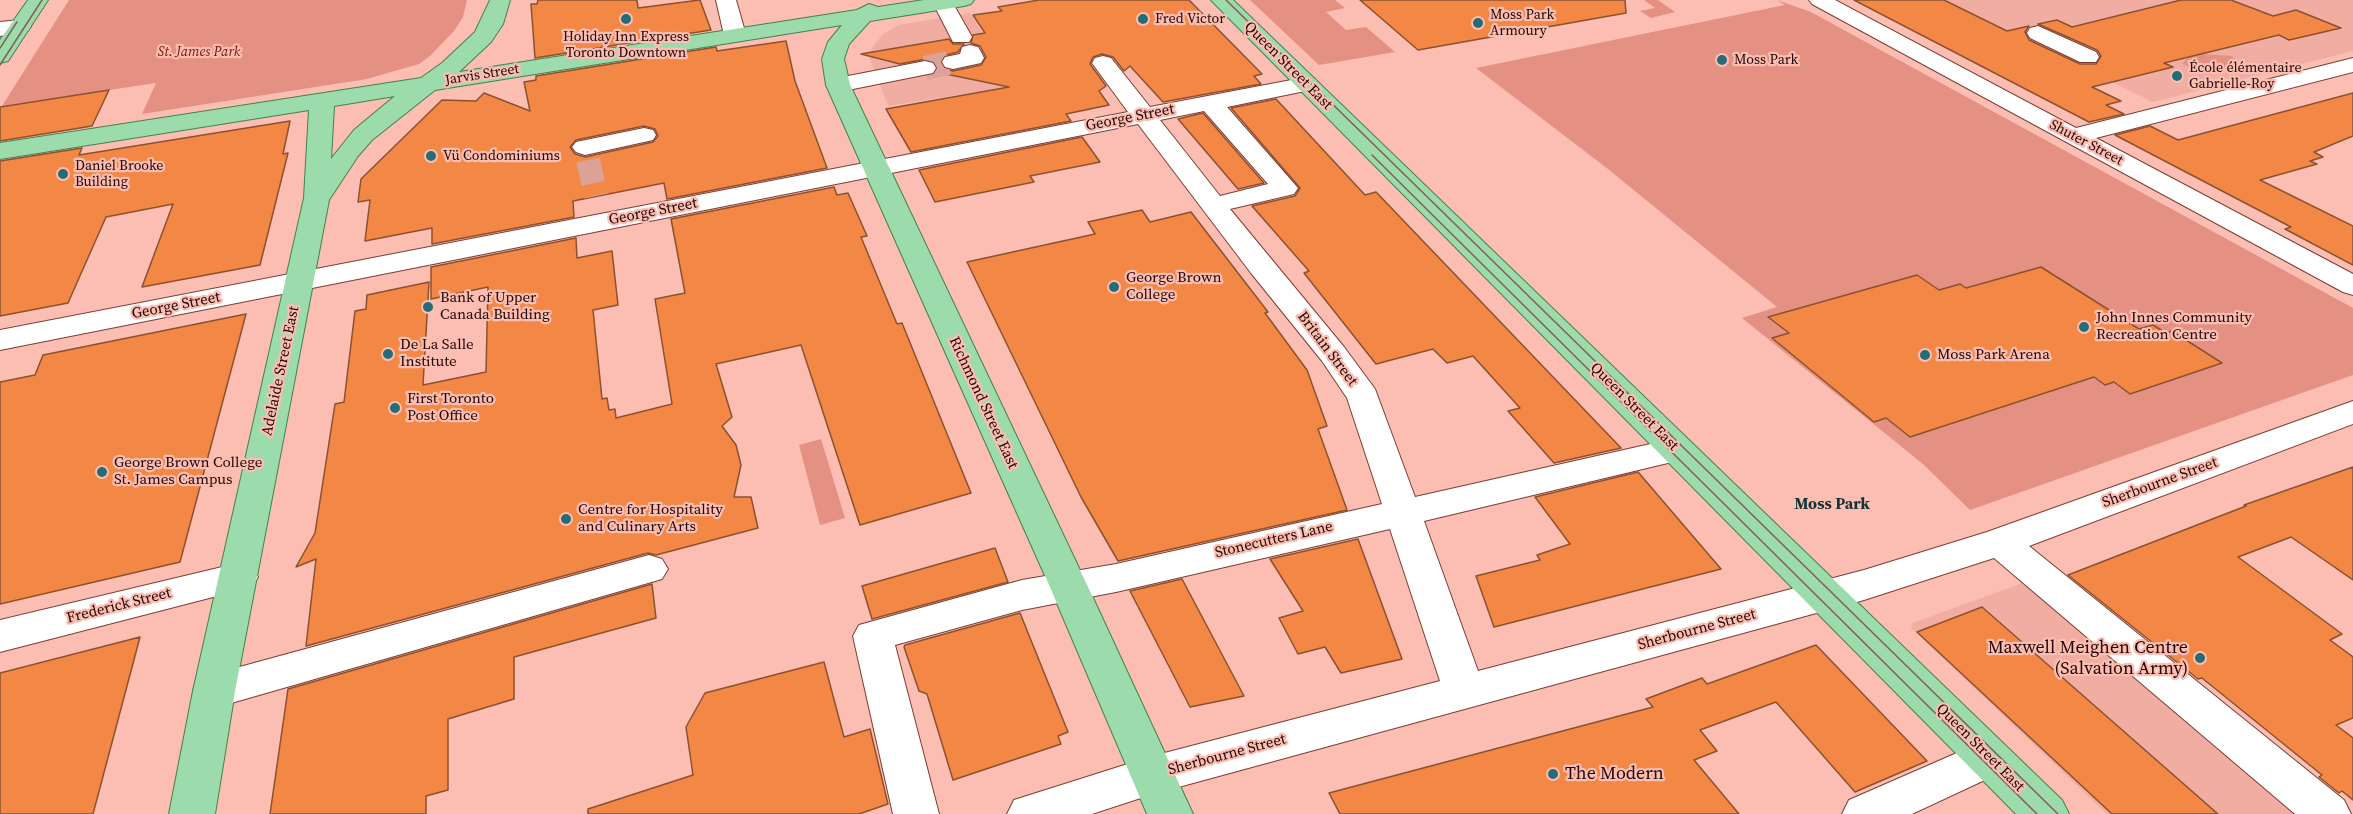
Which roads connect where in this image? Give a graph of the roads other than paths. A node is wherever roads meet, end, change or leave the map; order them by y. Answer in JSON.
{"nodes":[{"id":1,"x":38,"y":0,"type":"edge"},
{"id":2,"x":500,"y":0,"type":"edge"},
{"id":3,"x":726,"y":0,"type":"edge"},
{"id":4,"x":879,"y":0,"type":"edge"},
{"id":5,"x":964,"y":0,"type":"edge"},
{"id":6,"x":1221,"y":0,"type":"edge"},
{"id":7,"x":1819,"y":0,"type":"edge"},
{"id":8,"x":943,"y":3,"type":"junction"},
{"id":9,"x":862,"y":17,"type":"junction"},
{"id":10,"x":10,"y":27,"type":"edge"},
{"id":11,"x":2038,"y":33,"type":"dead end"},
{"id":12,"x":735,"y":35,"type":"junction"},
{"id":13,"x":961,"y":50,"type":"dead end"},
{"id":14,"x":0,"y":56,"type":"edge"},
{"id":15,"x":2088,"y":57,"type":"dead end"},
{"id":16,"x":1103,"y":63,"type":"dead end"},
{"id":17,"x":2353,"y":65,"type":"edge"},
{"id":18,"x":925,"y":68,"type":"tunnel mouth"},
{"id":19,"x":428,"y":84,"type":"junction"},
{"id":20,"x":1307,"y":84,"type":"junction"},
{"id":21,"x":838,"y":85,"type":"junction"},
{"id":22,"x":323,"y":100,"type":"junction"},
{"id":23,"x":1210,"y":103,"type":"junction"},
{"id":24,"x":1142,"y":116,"type":"junction"},
{"id":25,"x":644,"y":135,"type":"dead end"},
{"id":26,"x":2074,"y":136,"type":"junction"},
{"id":27,"x":0,"y":151,"type":"edge"},
{"id":28,"x":580,"y":152,"type":"dead end"},
{"id":29,"x":876,"y":168,"type":"junction"},
{"id":30,"x":316,"y":200,"type":"junction"},
{"id":31,"x":1214,"y":205,"type":"junction"},
{"id":32,"x":300,"y":281,"type":"junction"},
{"id":33,"x":2353,"y":286,"type":"edge"},
{"id":34,"x":0,"y":340,"type":"edge"},
{"id":35,"x":2353,"y":412,"type":"edge"},
{"id":36,"x":1677,"y":450,"type":"junction"},
{"id":37,"x":1401,"y":512,"type":"junction"},
{"id":38,"x":2000,"y":542,"type":"junction"},
{"id":39,"x":649,"y":569,"type":"dead end"},
{"id":40,"x":238,"y":577,"type":"junction"},
{"id":41,"x":1069,"y":586,"type":"junction"},
{"id":42,"x":1825,"y":596,"type":"junction"},
{"id":43,"x":0,"y":636,"type":"edge"},
{"id":44,"x":1464,"y":690,"type":"junction"},
{"id":45,"x":214,"y":691,"type":"junction"},
{"id":46,"x":1989,"y":758,"type":"junction"},
{"id":47,"x":1153,"y":774,"type":"junction"},
{"id":48,"x":192,"y":814,"type":"edge"},
{"id":49,"x":916,"y":814,"type":"edge"},
{"id":50,"x":1030,"y":814,"type":"edge"},
{"id":51,"x":1170,"y":814,"type":"edge"},
{"id":52,"x":1865,"y":814,"type":"edge"},
{"id":53,"x":2046,"y":814,"type":"edge"},
{"id":54,"x":2328,"y":814,"type":"edge"}],
"edges":[{"from":1,"to":10,"type":"main road"},
{"from":2,"to":19,"type":"main road","name":"Adelaide Street East"},
{"from":3,"to":12,"type":"street"},
{"from":4,"to":9,"type":"main road","name":"Richmond Street East"},
{"from":5,"to":8,"type":"main road","name":"Jarvis Street"},
{"from":6,"to":20,"type":"main road","name":"Queen Street East"},
{"from":7,"to":26,"type":"street","name":"Shuter Street"},
{"from":8,"to":9,"type":"main road","name":"Jarvis Street"},
{"from":8,"to":13,"type":"street"},
{"from":9,"to":12,"type":"main road","name":"Jarvis Street"},
{"from":9,"to":21,"type":"main road","name":"Richmond Street East"},
{"from":10,"to":14,"type":"main road"},
{"from":11,"to":15,"type":"street"},
{"from":12,"to":19,"type":"main road","name":"Jarvis Street"},
{"from":16,"to":24,"type":"street","name":"Britain Street"},
{"from":17,"to":26,"type":"street"},
{"from":18,"to":21,"type":"street"},
{"from":19,"to":22,"type":"main road","name":"Jarvis Street"},
{"from":19,"to":30,"type":"main road","name":"Adelaide Street East"},
{"from":20,"to":23,"type":"street","name":"George Street"},
{"from":20,"to":36,"type":"main road","name":"Queen Street East"},
{"from":21,"to":29,"type":"main road","name":"Richmond Street East"},
{"from":22,"to":27,"type":"main road","name":"Jarvis Street"},
{"from":22,"to":30,"type":"main road"},
{"from":23,"to":24,"type":"street","name":"George Street"},
{"from":23,"to":31,"type":"street"},
{"from":24,"to":29,"type":"street","name":"George Street"},
{"from":24,"to":31,"type":"street","name":"Britain Street"},
{"from":25,"to":28,"type":"street"},
{"from":26,"to":33,"type":"street","name":"Shuter Street"},
{"from":29,"to":32,"type":"street","name":"George Street"},
{"from":29,"to":41,"type":"main road","name":"Richmond Street East"},
{"from":30,"to":32,"type":"main road","name":"Adelaide Street East"},
{"from":31,"to":37,"type":"street","name":"Britain Street"},
{"from":32,"to":34,"type":"street","name":"George Street"},
{"from":32,"to":40,"type":"main road","name":"Adelaide Street East"},
{"from":35,"to":38,"type":"street","name":"Sherbourne Street"},
{"from":36,"to":37,"type":"street","name":"Stonecutters Lane"},
{"from":36,"to":42,"type":"main road","name":"Queen Street East"},
{"from":37,"to":41,"type":"street","name":"Stonecutters Lane"},
{"from":37,"to":44,"type":"street","name":"Britain Street"},
{"from":38,"to":42,"type":"street","name":"Sherbourne Street"},
{"from":38,"to":54,"type":"street"},
{"from":39,"to":45,"type":"street"},
{"from":40,"to":43,"type":"street","name":"Frederick Street"},
{"from":40,"to":45,"type":"main road","name":"Adelaide Street East"},
{"from":41,"to":47,"type":"main road","name":"Richmond Street East"},
{"from":41,"to":49,"type":"street","name":"Stonecutters Lane"},
{"from":42,"to":44,"type":"street","name":"Sherbourne Street"},
{"from":42,"to":46,"type":"main road","name":"Queen Street East"},
{"from":44,"to":47,"type":"street","name":"Sherbourne Street"},
{"from":45,"to":48,"type":"main road","name":"Adelaide Street East"},
{"from":46,"to":52,"type":"street"},
{"from":46,"to":53,"type":"main road","name":"Queen Street East"},
{"from":47,"to":50,"type":"street","name":"Sherbourne Street"},
{"from":47,"to":51,"type":"main road","name":"Richmond Street East"}]}
